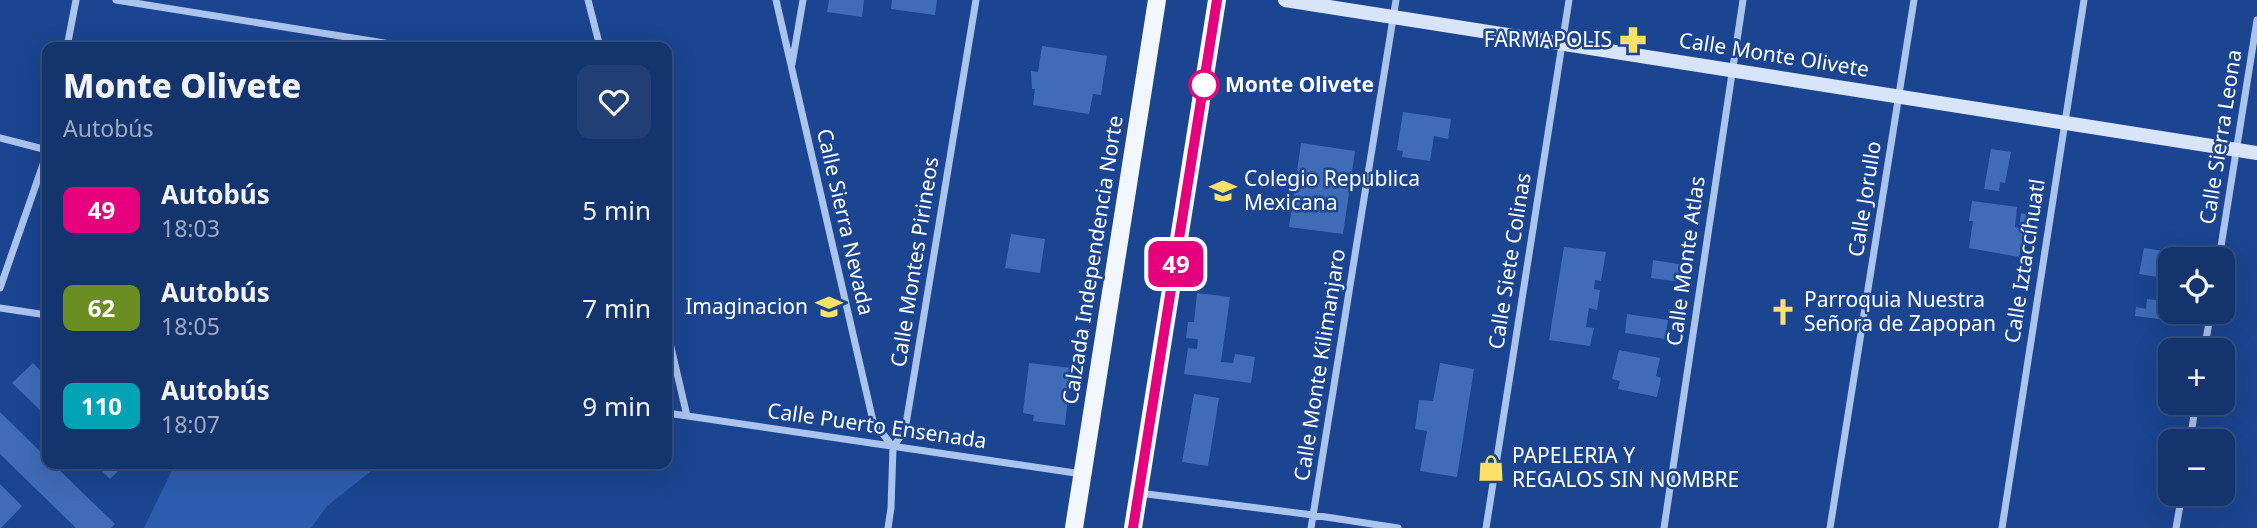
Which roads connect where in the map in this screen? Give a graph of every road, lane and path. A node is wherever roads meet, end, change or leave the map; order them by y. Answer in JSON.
{"nodes":[{"id":1,"x":76,"y":0,"type":"edge"},
{"id":2,"x":116,"y":0,"type":"edge"},
{"id":3,"x":588,"y":0,"type":"edge"},
{"id":4,"x":776,"y":0,"type":"edge"},
{"id":5,"x":803,"y":0,"type":"edge"},
{"id":6,"x":976,"y":0,"type":"edge"},
{"id":7,"x":1157,"y":0,"type":"edge"},
{"id":8,"x":1217,"y":0,"type":"edge"},
{"id":9,"x":1285,"y":0,"type":"edge"},
{"id":10,"x":1396,"y":0,"type":"edge"},
{"id":11,"x":1569,"y":0,"type":"edge"},
{"id":12,"x":1743,"y":0,"type":"edge"},
{"id":13,"x":1914,"y":0,"type":"edge"},
{"id":14,"x":2084,"y":0,"type":"edge"},
{"id":15,"x":1394,"y":16,"type":"junction"},
{"id":16,"x":2257,"y":20,"type":"edge"},
{"id":17,"x":68,"y":42,"type":"edge"},
{"id":18,"x":379,"y":42,"type":"edge"},
{"id":19,"x":599,"y":42,"type":"edge"},
{"id":20,"x":1562,"y":43,"type":"junction"},
{"id":21,"x":792,"y":68,"type":"junction"},
{"id":22,"x":1732,"y":70,"type":"junction"},
{"id":23,"x":1899,"y":96,"type":"junction"},
{"id":24,"x":2064,"y":122,"type":"junction"},
{"id":25,"x":0,"y":138,"type":"edge"},
{"id":26,"x":2236,"y":149,"type":"junction"},
{"id":27,"x":42,"y":150,"type":"edge"},
{"id":28,"x":2257,"y":153,"type":"edge"},
{"id":29,"x":42,"y":166,"type":"edge"},
{"id":30,"x":2221,"y":247,"type":"edge"},
{"id":31,"x":0,"y":288,"type":"edge"},
{"id":32,"x":0,"y":308,"type":"edge"},
{"id":33,"x":42,"y":314,"type":"edge"},
{"id":34,"x":672,"y":352,"type":"edge"},
{"id":35,"x":672,"y":414,"type":"edge"},
{"id":36,"x":687,"y":416,"type":"junction"},
{"id":37,"x":893,"y":447,"type":"junction"},
{"id":38,"x":1082,"y":474,"type":"junction"},
{"id":39,"x":1139,"y":493,"type":"junction"},
{"id":40,"x":2180,"y":506,"type":"edge"},
{"id":41,"x":1313,"y":514,"type":"junction"},
{"id":42,"x":888,"y":528,"type":"edge"},
{"id":43,"x":1073,"y":528,"type":"edge"},
{"id":44,"x":1133,"y":528,"type":"edge"},
{"id":45,"x":1311,"y":528,"type":"edge"},
{"id":46,"x":1398,"y":528,"type":"edge"},
{"id":47,"x":1486,"y":528,"type":"edge"},
{"id":48,"x":1664,"y":528,"type":"edge"},
{"id":49,"x":1830,"y":528,"type":"edge"},
{"id":50,"x":2003,"y":528,"type":"edge"},
{"id":51,"x":2176,"y":528,"type":"edge"}],
"edges":[{"from":1,"to":17,"type":"street"},
{"from":2,"to":18,"type":"street"},
{"from":3,"to":19,"type":"street"},
{"from":4,"to":21,"type":"street","name":"Calle Sierra Nevada"},
{"from":5,"to":21,"type":"street"},
{"from":6,"to":37,"type":"street","name":"Calle Montes Pirineos"},
{"from":7,"to":38,"type":"main road","name":"Calzada Independencia Norte"},
{"from":8,"to":39,"type":"main road"},
{"from":9,"to":15,"type":"street","name":"Calle Monte Olivete"},
{"from":10,"to":15,"type":"street","name":"Calle Monte Kilimanjaro"},
{"from":11,"to":20,"type":"street","name":"Calle Siete Colinas"},
{"from":12,"to":22,"type":"street","name":"Calle Monte Atlas"},
{"from":13,"to":23,"type":"street","name":"Calle Jorullo"},
{"from":14,"to":24,"type":"street","name":"Calle Iztaccíhuatl"},
{"from":15,"to":20,"type":"street","name":"Calle Monte Olivete"},
{"from":15,"to":41,"type":"street","name":"Calle Monte Kilimanjaro"},
{"from":16,"to":26,"type":"street","name":"Calle Sierra Leona"},
{"from":20,"to":22,"type":"street","name":"Calle Monte Olivete"},
{"from":20,"to":47,"type":"street","name":"Calle Siete Colinas"},
{"from":21,"to":37,"type":"street","name":"Calle Sierra Nevada"},
{"from":22,"to":23,"type":"street","name":"Calle Monte Olivete"},
{"from":22,"to":48,"type":"street","name":"Calle Monte Atlas"},
{"from":23,"to":24,"type":"street","name":"Calle Monte Olivete"},
{"from":23,"to":49,"type":"street","name":"Calle Jorullo"},
{"from":24,"to":26,"type":"street","name":"Calle Monte Olivete"},
{"from":24,"to":50,"type":"street","name":"Calle Iztaccíhuatl"},
{"from":25,"to":27,"type":"street"},
{"from":26,"to":28,"type":"street","name":"Calle Monte Olivete"},
{"from":26,"to":30,"type":"street","name":"Calle Sierra Leona"},
{"from":29,"to":31,"type":"street"},
{"from":32,"to":33,"type":"street"},
{"from":34,"to":36,"type":"street"},
{"from":35,"to":36,"type":"street","name":"Calle Puerto Ensenada"},
{"from":36,"to":37,"type":"street","name":"Calle Puerto Ensenada"},
{"from":37,"to":38,"type":"street","name":"Calle Puerto Ensenada"},
{"from":37,"to":42,"type":"street","name":"Calle Montes Pirineos"},
{"from":38,"to":43,"type":"main road","name":"Calzada Independencia Norte"},
{"from":39,"to":41,"type":"street"},
{"from":39,"to":44,"type":"main road"},
{"from":40,"to":51,"type":"street"},
{"from":41,"to":45,"type":"street","name":"Calle Monte Kilimanjaro"},
{"from":41,"to":46,"type":"street"}]}
